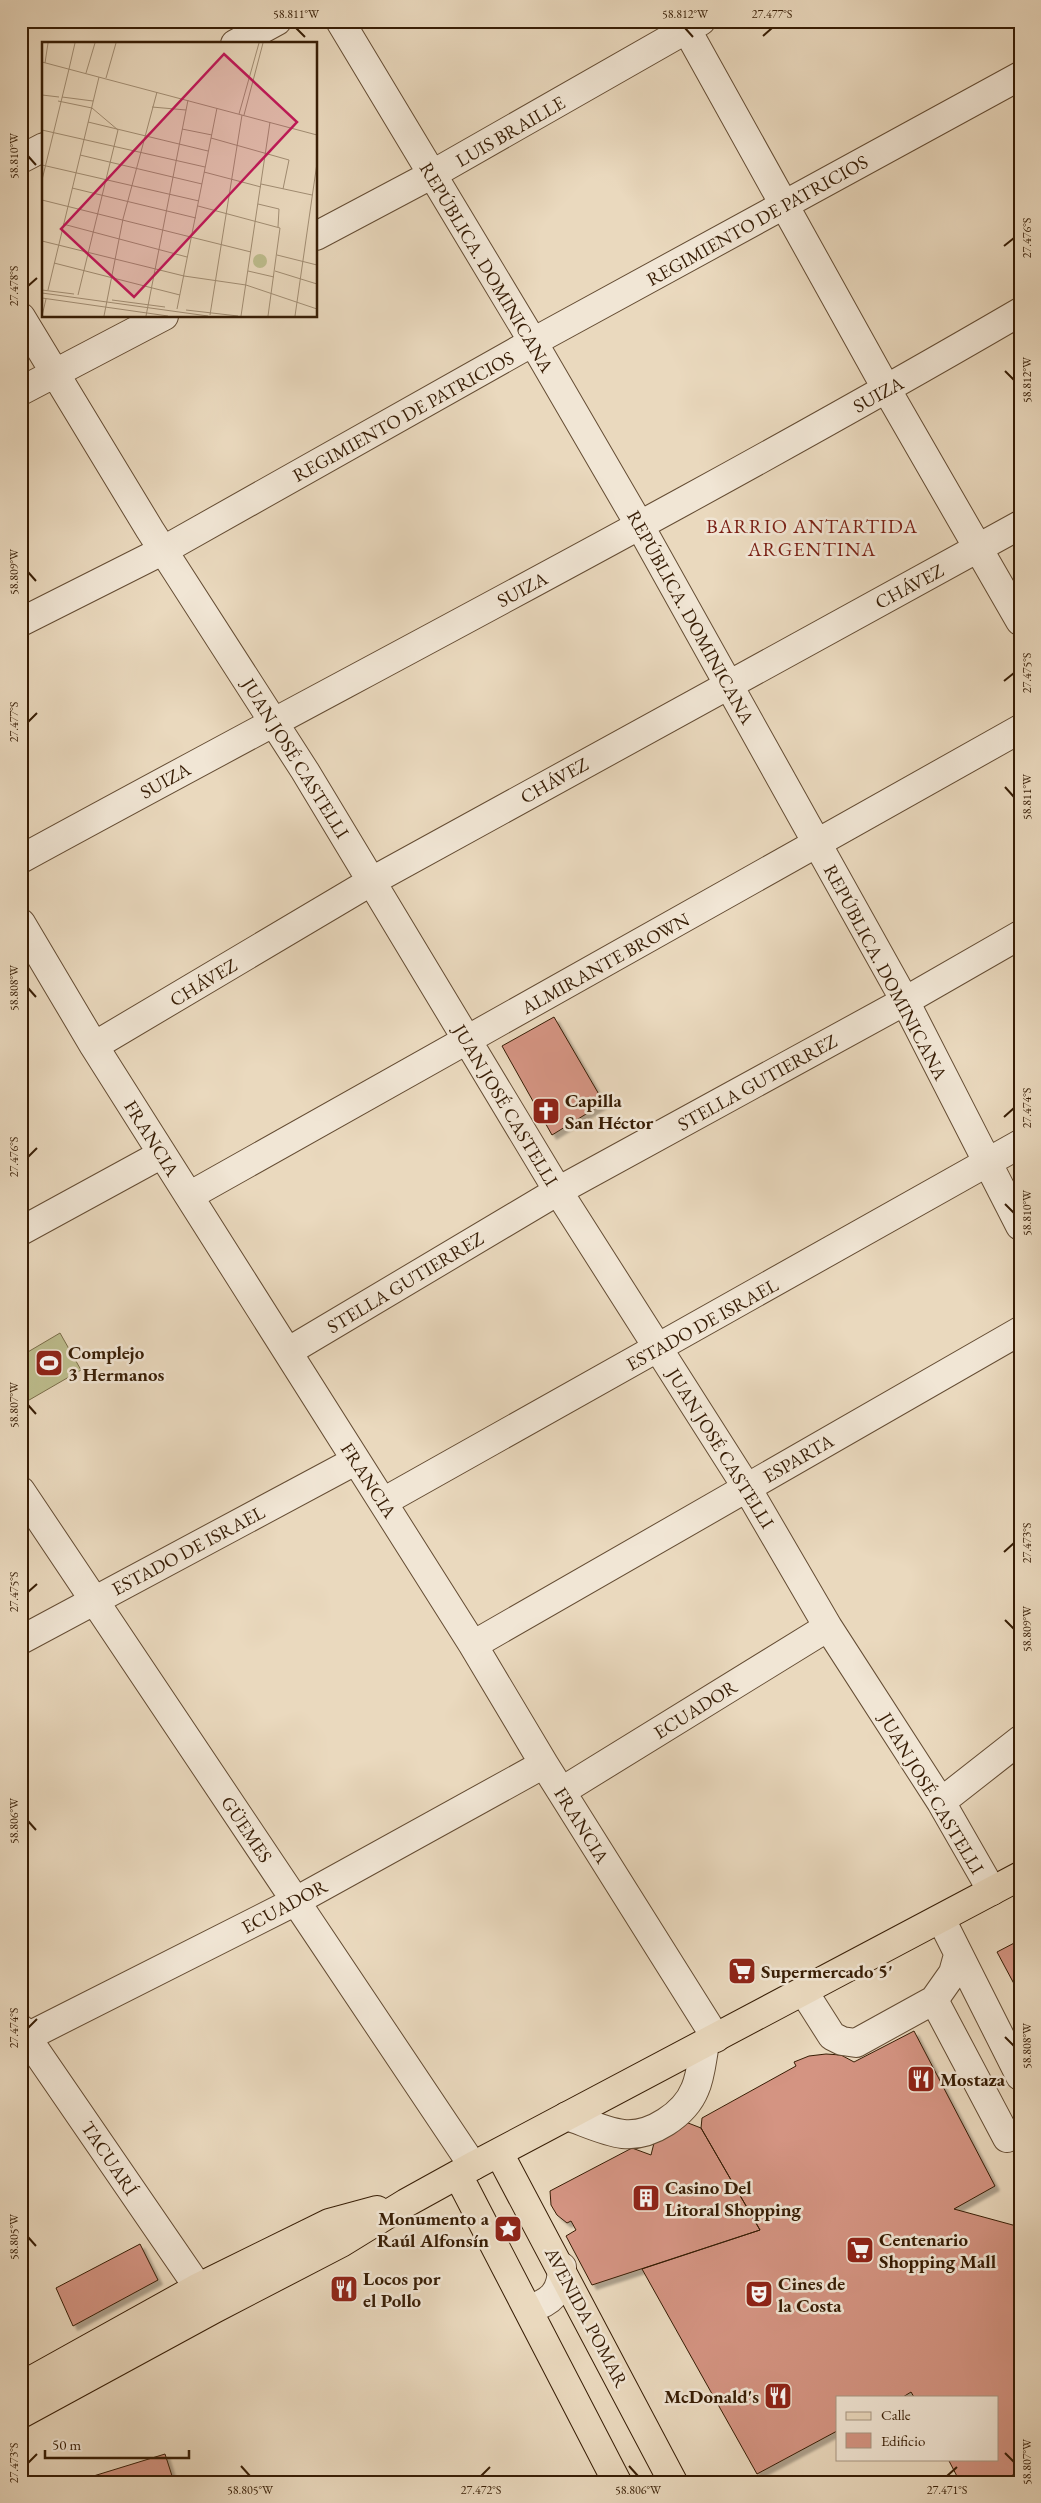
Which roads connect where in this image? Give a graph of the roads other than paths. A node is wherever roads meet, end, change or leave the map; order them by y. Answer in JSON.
{"nodes":[{"id":1,"x":277,"y":21,"type":"edge"},
{"id":2,"x":340,"y":21,"type":"edge"},
{"id":3,"x":690,"y":24,"type":"edge"},
{"id":4,"x":239,"y":42,"type":"edge"},
{"id":5,"x":1020,"y":76,"type":"edge"},
{"id":6,"x":42,"y":148,"type":"edge"},
{"id":7,"x":21,"y":159,"type":"edge"},
{"id":8,"x":431,"y":176,"type":"junction"},
{"id":9,"x":785,"y":205,"type":"junction"},
{"id":10,"x":318,"y":235,"type":"edge"},
{"id":11,"x":1020,"y":312,"type":"edge"},
{"id":12,"x":21,"y":317,"type":"edge"},
{"id":13,"x":160,"y":318,"type":"edge"},
{"id":14,"x":533,"y":342,"type":"junction"},
{"id":15,"x":55,"y":374,"type":"junction"},
{"id":16,"x":886,"y":390,"type":"junction"},
{"id":17,"x":21,"y":391,"type":"edge"},
{"id":18,"x":1020,"y":525,"type":"edge"},
{"id":19,"x":640,"y":526,"type":"junction"},
{"id":20,"x":977,"y":549,"type":"junction"},
{"id":21,"x":162,"y":551,"type":"junction"},
{"id":22,"x":1020,"y":621,"type":"edge"},
{"id":23,"x":21,"y":622,"type":"edge"},
{"id":24,"x":729,"y":684,"type":"junction"},
{"id":25,"x":274,"y":721,"type":"junction"},
{"id":26,"x":1020,"y":729,"type":"edge"},
{"id":27,"x":818,"y":844,"type":"junction"},
{"id":28,"x":21,"y":860,"type":"edge"},
{"id":29,"x":372,"y":881,"type":"junction"},
{"id":30,"x":21,"y":923,"type":"edge"},
{"id":31,"x":1020,"y":935,"type":"edge"},
{"id":32,"x":905,"y":1001,"type":"junction"},
{"id":33,"x":467,"y":1040,"type":"junction"},
{"id":34,"x":94,"y":1046,"type":"junction"},
{"id":35,"x":1020,"y":1144,"type":"edge"},
{"id":36,"x":162,"y":1154,"type":"junction"},
{"id":37,"x":986,"y":1164,"type":"junction"},
{"id":38,"x":558,"y":1191,"type":"junction"},
{"id":39,"x":189,"y":1196,"type":"junction"},
{"id":40,"x":1020,"y":1226,"type":"edge"},
{"id":41,"x":21,"y":1231,"type":"edge"},
{"id":42,"x":1020,"y":1331,"type":"edge"},
{"id":43,"x":660,"y":1348,"type":"junction"},
{"id":44,"x":289,"y":1351,"type":"junction"},
{"id":45,"x":355,"y":1461,"type":"junction"},
{"id":46,"x":747,"y":1488,"type":"junction"},
{"id":47,"x":21,"y":1491,"type":"edge"},
{"id":48,"x":383,"y":1502,"type":"junction"},
{"id":49,"x":93,"y":1601,"type":"junction"},
{"id":50,"x":828,"y":1627,"type":"junction"},
{"id":51,"x":21,"y":1640,"type":"edge"},
{"id":52,"x":473,"y":1645,"type":"junction"},
{"id":53,"x":1020,"y":1740,"type":"edge"},
{"id":54,"x":544,"y":1764,"type":"junction"},
{"id":55,"x":562,"y":1791,"type":"junction"},
{"id":56,"x":941,"y":1802,"type":"junction"},
{"id":57,"x":1020,"y":1876,"type":"edge"},
{"id":58,"x":992,"y":1891,"type":"junction"},
{"id":59,"x":296,"y":1901,"type":"junction"},
{"id":60,"x":948,"y":1915,"type":"junction"},
{"id":61,"x":958,"y":1955,"type":"junction"},
{"id":62,"x":804,"y":1992,"type":"junction"},
{"id":63,"x":934,"y":2000,"type":"junction"},
{"id":64,"x":23,"y":2035,"type":"edge"},
{"id":65,"x":1020,"y":2037,"type":"edge"},
{"id":66,"x":710,"y":2041,"type":"junction"},
{"id":67,"x":1020,"y":2076,"type":"edge"},
{"id":68,"x":568,"y":2116,"type":"junction"},
{"id":69,"x":1007,"y":2138,"type":"dead end"},
{"id":70,"x":499,"y":2153,"type":"junction"},
{"id":71,"x":465,"y":2171,"type":"junction"},
{"id":72,"x":562,"y":2268,"type":"junction"},
{"id":73,"x":206,"y":2298,"type":"junction"},
{"id":74,"x":528,"y":2309,"type":"junction"},
{"id":75,"x":21,"y":2386,"type":"edge"},
{"id":76,"x":21,"y":2414,"type":"edge"},
{"id":77,"x":617,"y":2482,"type":"edge"},
{"id":78,"x":673,"y":2482,"type":"edge"}],
"edges":[{"from":1,"to":4,"type":"street"},
{"from":2,"to":8,"type":"street","name":"REPÚBLICA. DOMINICANA"},
{"from":3,"to":8,"type":"street","name":"LUIS BRAILLE"},
{"from":3,"to":9,"type":"street"},
{"from":5,"to":9,"type":"street","name":"REGIMIENTO DE PATRICIOS"},
{"from":6,"to":7,"type":"street"},
{"from":8,"to":10,"type":"street","name":"LUIS BRAILLE"},
{"from":8,"to":14,"type":"street","name":"REPÚBLICA. DOMINICANA"},
{"from":9,"to":14,"type":"street","name":"REGIMIENTO DE PATRICIOS"},
{"from":9,"to":16,"type":"street"},
{"from":11,"to":16,"type":"street","name":"SUIZA"},
{"from":12,"to":15,"type":"street","name":"JUAN JOSÉ CASTELLI"},
{"from":13,"to":15,"type":"street"},
{"from":14,"to":19,"type":"street","name":"REPÚBLICA. DOMINICANA"},
{"from":14,"to":21,"type":"street","name":"REGIMIENTO DE PATRICIOS"},
{"from":15,"to":17,"type":"street"},
{"from":15,"to":21,"type":"street","name":"JUAN JOSÉ CASTELLI"},
{"from":16,"to":19,"type":"street","name":"SUIZA"},
{"from":16,"to":20,"type":"street"},
{"from":18,"to":20,"type":"street","name":"CHÁVEZ"},
{"from":19,"to":24,"type":"street","name":"REPÚBLICA. DOMINICANA"},
{"from":19,"to":25,"type":"street","name":"SUIZA"},
{"from":20,"to":22,"type":"street"},
{"from":20,"to":24,"type":"street","name":"CHÁVEZ"},
{"from":21,"to":23,"type":"street","name":"REGIMIENTO DE PATRICIOS"},
{"from":21,"to":25,"type":"street","name":"JUAN JOSÉ CASTELLI"},
{"from":24,"to":27,"type":"street","name":"REPÚBLICA. DOMINICANA"},
{"from":24,"to":29,"type":"street","name":"CHÁVEZ"},
{"from":25,"to":28,"type":"street","name":"SUIZA"},
{"from":25,"to":29,"type":"street","name":"JUAN JOSÉ CASTELLI"},
{"from":26,"to":27,"type":"street","name":"ALMIRANTE BROWN"},
{"from":27,"to":32,"type":"street","name":"REPÚBLICA. DOMINICANA"},
{"from":27,"to":33,"type":"street","name":"ALMIRANTE BROWN"},
{"from":29,"to":33,"type":"street","name":"JUAN JOSÉ CASTELLI"},
{"from":29,"to":34,"type":"street","name":"CHÁVEZ"},
{"from":30,"to":34,"type":"street","name":"FRANCIA"},
{"from":31,"to":32,"type":"street","name":"STELLA GUTIERREZ"},
{"from":32,"to":37,"type":"street","name":"REPÚBLICA. DOMINICANA"},
{"from":32,"to":38,"type":"street","name":"STELLA GUTIERREZ"},
{"from":33,"to":38,"type":"street","name":"JUAN JOSÉ CASTELLI"},
{"from":33,"to":39,"type":"street","name":"ALMIRANTE BROWN"},
{"from":34,"to":36,"type":"street","name":"FRANCIA"},
{"from":35,"to":37,"type":"street","name":"ESTADO DE ISRAEL"},
{"from":36,"to":39,"type":"street","name":"FRANCIA"},
{"from":36,"to":41,"type":"street"},
{"from":37,"to":40,"type":"street","name":"REPÚBLICA. DOMINICANA"},
{"from":37,"to":43,"type":"street","name":"ESTADO DE ISRAEL"},
{"from":38,"to":43,"type":"street","name":"JUAN JOSÉ CASTELLI"},
{"from":38,"to":44,"type":"street","name":"STELLA GUTIERREZ"},
{"from":39,"to":44,"type":"street","name":"FRANCIA"},
{"from":42,"to":46,"type":"street","name":"ESPARTA"},
{"from":43,"to":46,"type":"street","name":"JUAN JOSÉ CASTELLI"},
{"from":43,"to":48,"type":"street","name":"ESTADO DE ISRAEL"},
{"from":44,"to":45,"type":"street","name":"FRANCIA"},
{"from":45,"to":48,"type":"street","name":"FRANCIA"},
{"from":45,"to":49,"type":"street","name":"ESTADO DE ISRAEL"},
{"from":46,"to":50,"type":"street","name":"JUAN JOSÉ CASTELLI"},
{"from":46,"to":52,"type":"street","name":"ESPARTA"},
{"from":47,"to":49,"type":"street","name":"GÜEMES"},
{"from":48,"to":52,"type":"street","name":"FRANCIA"},
{"from":49,"to":51,"type":"street","name":"ESTADO DE ISRAEL"},
{"from":49,"to":59,"type":"street","name":"GÜEMES"},
{"from":50,"to":55,"type":"street","name":"ECUADOR"},
{"from":50,"to":56,"type":"street","name":"JUAN JOSÉ CASTELLI"},
{"from":52,"to":54,"type":"street","name":"FRANCIA"},
{"from":53,"to":56,"type":"street"},
{"from":54,"to":55,"type":"street","name":"FRANCIA"},
{"from":54,"to":59,"type":"street","name":"ECUADOR"},
{"from":55,"to":66,"type":"street","name":"FRANCIA"},
{"from":56,"to":58,"type":"street","name":"JUAN JOSÉ CASTELLI"},
{"from":57,"to":58,"type":"main road"},
{"from":58,"to":60,"type":"main road"},
{"from":59,"to":64,"type":"street","name":"ECUADOR"},
{"from":59,"to":71,"type":"street","name":"GÜEMES"},
{"from":60,"to":61,"type":"street"},
{"from":60,"to":62,"type":"main road"},
{"from":60,"to":65,"type":"street"},
{"from":61,"to":63,"type":"street"},
{"from":61,"to":67,"type":"street"},
{"from":62,"to":63,"type":"street"},
{"from":62,"to":66,"type":"main road"},
{"from":63,"to":69,"type":"street"},
{"from":64,"to":73,"type":"street","name":"TACUARÍ"},
{"from":66,"to":68,"type":"main road"},
{"from":66,"to":68,"type":"street"},
{"from":68,"to":70,"type":"main road"},
{"from":70,"to":71,"type":"main road"},
{"from":70,"to":72,"type":"main road","name":"AVENIDA POMAR"},
{"from":71,"to":73,"type":"main road"},
{"from":71,"to":74,"type":"main road"},
{"from":72,"to":74,"type":"street"},
{"from":72,"to":78,"type":"main road","name":"AVENIDA POMAR"},
{"from":73,"to":75,"type":"main road"},
{"from":73,"to":76,"type":"main road"},
{"from":74,"to":77,"type":"main road"}]}
